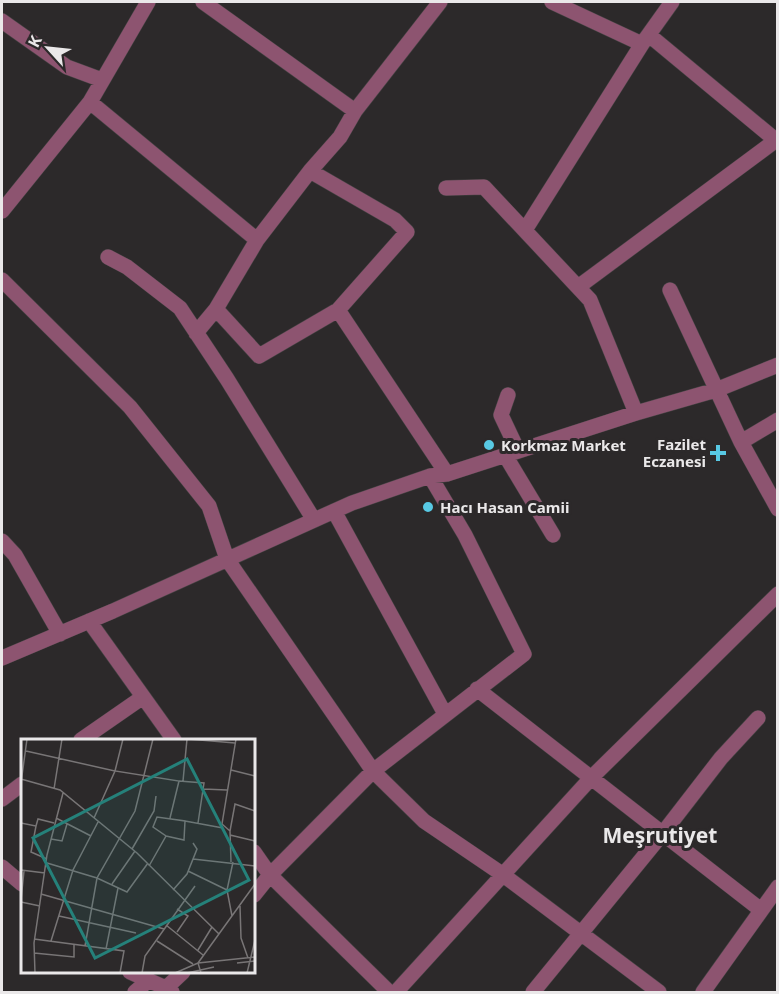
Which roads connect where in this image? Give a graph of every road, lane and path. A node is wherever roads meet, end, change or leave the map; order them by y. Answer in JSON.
{"nodes":[{"id":1,"x":148,"y":2,"type":"edge"},
{"id":2,"x":203,"y":2,"type":"edge"},
{"id":3,"x":440,"y":2,"type":"edge"},
{"id":4,"x":552,"y":2,"type":"edge"},
{"id":5,"x":672,"y":2,"type":"edge"},
{"id":6,"x":2,"y":21,"type":"edge"},
{"id":7,"x":645,"y":40,"type":"junction"},
{"id":8,"x":102,"y":80,"type":"junction"},
{"id":9,"x":90,"y":102,"type":"junction"},
{"id":10,"x":355,"y":111,"type":"junction"},
{"id":11,"x":776,"y":142,"type":"edge"},
{"id":12,"x":310,"y":171,"type":"junction"},
{"id":13,"x":446,"y":188,"type":"dead end"},
{"id":14,"x":2,"y":212,"type":"edge"},
{"id":15,"x":525,"y":230,"type":"junction"},
{"id":16,"x":257,"y":240,"type":"junction"},
{"id":17,"x":108,"y":257,"type":"dead end"},
{"id":18,"x":2,"y":280,"type":"edge"},
{"id":19,"x":578,"y":287,"type":"junction"},
{"id":20,"x":670,"y":290,"type":"dead end"},
{"id":21,"x":216,"y":309,"type":"junction"},
{"id":22,"x":338,"y":310,"type":"junction"},
{"id":23,"x":196,"y":333,"type":"junction"},
{"id":24,"x":777,"y":365,"type":"edge"},
{"id":25,"x":716,"y":390,"type":"junction"},
{"id":26,"x":508,"y":395,"type":"dead end"},
{"id":27,"x":636,"y":413,"type":"junction"},
{"id":28,"x":777,"y":420,"type":"edge"},
{"id":29,"x":741,"y":442,"type":"junction"},
{"id":30,"x":512,"y":453,"type":"junction"},
{"id":31,"x":447,"y":474,"type":"junction"},
{"id":32,"x":430,"y":476,"type":"junction"},
{"id":33,"x":777,"y":509,"type":"edge"},
{"id":34,"x":334,"y":511,"type":"junction"},
{"id":35,"x":314,"y":520,"type":"junction"},
{"id":36,"x":554,"y":535,"type":"dead end"},
{"id":37,"x":2,"y":541,"type":"edge"},
{"id":38,"x":227,"y":559,"type":"junction"},
{"id":39,"x":777,"y":594,"type":"edge"},
{"id":40,"x":89,"y":621,"type":"junction"},
{"id":41,"x":60,"y":634,"type":"junction"},
{"id":42,"x":2,"y":658,"type":"edge"},
{"id":43,"x":477,"y":689,"type":"junction"},
{"id":44,"x":143,"y":697,"type":"junction"},
{"id":45,"x":446,"y":714,"type":"junction"},
{"id":46,"x":758,"y":718,"type":"dead end"},
{"id":47,"x":84,"y":739,"type":"edge"},
{"id":48,"x":173,"y":739,"type":"edge"},
{"id":49,"x":373,"y":771,"type":"junction"},
{"id":50,"x":592,"y":777,"type":"junction"},
{"id":51,"x":21,"y":786,"type":"edge"},
{"id":52,"x":2,"y":799,"type":"edge"},
{"id":53,"x":663,"y":833,"type":"junction"},
{"id":54,"x":255,"y":853,"type":"edge"},
{"id":55,"x":2,"y":867,"type":"edge"},
{"id":56,"x":502,"y":874,"type":"junction"},
{"id":57,"x":270,"y":875,"type":"junction"},
{"id":58,"x":21,"y":883,"type":"edge"},
{"id":59,"x":777,"y":887,"type":"edge"},
{"id":60,"x":255,"y":894,"type":"edge"},
{"id":61,"x":761,"y":910,"type":"junction"},
{"id":62,"x":582,"y":934,"type":"junction"},
{"id":63,"x":132,"y":973,"type":"edge"},
{"id":64,"x":182,"y":973,"type":"edge"},
{"id":65,"x":148,"y":980,"type":"junction"},
{"id":66,"x":169,"y":990,"type":"edge"},
{"id":67,"x":135,"y":993,"type":"edge"},
{"id":68,"x":389,"y":993,"type":"edge"},
{"id":69,"x":396,"y":993,"type":"edge"},
{"id":70,"x":533,"y":993,"type":"edge"},
{"id":71,"x":659,"y":993,"type":"edge"},
{"id":72,"x":703,"y":993,"type":"edge"}],
"edges":[{"from":1,"to":8,"type":"street"},
{"from":2,"to":10,"type":"street"},
{"from":3,"to":10,"type":"street"},
{"from":4,"to":7,"type":"street"},
{"from":5,"to":7,"type":"street"},
{"from":6,"to":8,"type":"street"},
{"from":7,"to":11,"type":"street"},
{"from":7,"to":15,"type":"street"},
{"from":8,"to":9,"type":"street"},
{"from":9,"to":14,"type":"street"},
{"from":9,"to":16,"type":"street"},
{"from":10,"to":12,"type":"street"},
{"from":11,"to":19,"type":"street"},
{"from":12,"to":16,"type":"street"},
{"from":12,"to":22,"type":"street"},
{"from":13,"to":15,"type":"street"},
{"from":15,"to":19,"type":"street"},
{"from":16,"to":21,"type":"street"},
{"from":17,"to":23,"type":"street"},
{"from":18,"to":38,"type":"street"},
{"from":19,"to":27,"type":"street"},
{"from":20,"to":25,"type":"street"},
{"from":21,"to":22,"type":"street"},
{"from":21,"to":23,"type":"street"},
{"from":22,"to":31,"type":"street"},
{"from":23,"to":35,"type":"street"},
{"from":24,"to":25,"type":"street"},
{"from":25,"to":27,"type":"street"},
{"from":25,"to":29,"type":"street"},
{"from":26,"to":30,"type":"street"},
{"from":27,"to":30,"type":"street"},
{"from":28,"to":29,"type":"street"},
{"from":29,"to":33,"type":"street"},
{"from":30,"to":31,"type":"street"},
{"from":30,"to":36,"type":"street"},
{"from":31,"to":32,"type":"street"},
{"from":32,"to":34,"type":"street"},
{"from":32,"to":43,"type":"street"},
{"from":34,"to":35,"type":"street"},
{"from":34,"to":45,"type":"street"},
{"from":35,"to":38,"type":"street"},
{"from":37,"to":41,"type":"street"},
{"from":38,"to":40,"type":"street"},
{"from":38,"to":49,"type":"street"},
{"from":39,"to":50,"type":"street"},
{"from":40,"to":41,"type":"street"},
{"from":40,"to":44,"type":"street"},
{"from":41,"to":42,"type":"street"},
{"from":43,"to":45,"type":"street"},
{"from":43,"to":50,"type":"street"},
{"from":44,"to":47,"type":"street"},
{"from":44,"to":48,"type":"street"},
{"from":45,"to":49,"type":"street"},
{"from":46,"to":53,"type":"street"},
{"from":49,"to":56,"type":"street"},
{"from":49,"to":57,"type":"street"},
{"from":50,"to":53,"type":"street"},
{"from":50,"to":56,"type":"street"},
{"from":51,"to":52,"type":"street"},
{"from":53,"to":61,"type":"street"},
{"from":53,"to":62,"type":"street"},
{"from":54,"to":57,"type":"street"},
{"from":55,"to":58,"type":"street"},
{"from":56,"to":62,"type":"street"},
{"from":56,"to":69,"type":"street"},
{"from":57,"to":60,"type":"street"},
{"from":57,"to":68,"type":"street"},
{"from":59,"to":61,"type":"street"},
{"from":61,"to":72,"type":"street"},
{"from":62,"to":70,"type":"street"},
{"from":62,"to":71,"type":"street"},
{"from":63,"to":65,"type":"street"},
{"from":64,"to":66,"type":"street"},
{"from":65,"to":66,"type":"street"},
{"from":65,"to":67,"type":"street"}]}
